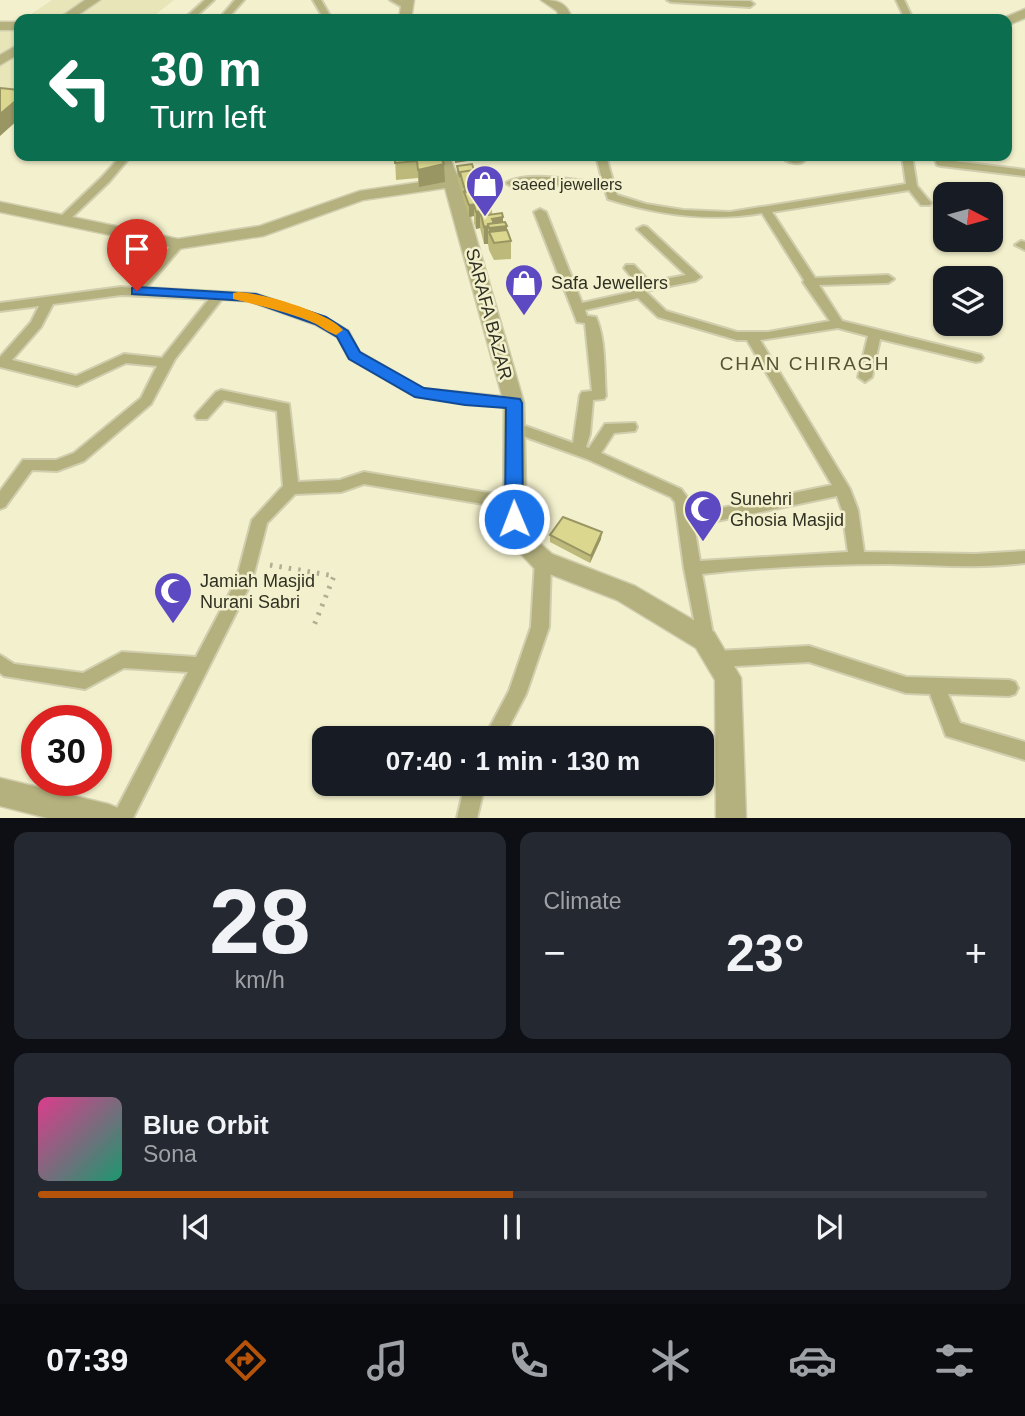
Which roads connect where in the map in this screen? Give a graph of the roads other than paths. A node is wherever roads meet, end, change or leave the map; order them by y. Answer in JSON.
{"nodes":[{"id":1,"x":94,"y":0,"type":"edge"},
{"id":2,"x":210,"y":0,"type":"edge"},
{"id":3,"x":240,"y":0,"type":"edge"},
{"id":4,"x":394,"y":0,"type":"edge"},
{"id":5,"x":547,"y":0,"type":"edge"},
{"id":6,"x":671,"y":0,"type":"edge"},
{"id":7,"x":750,"y":4,"type":"dead end"},
{"id":8,"x":406,"y":8,"type":"edge"},
{"id":9,"x":72,"y":14,"type":"edge"},
{"id":10,"x":194,"y":14,"type":"edge"},
{"id":11,"x":227,"y":14,"type":"edge"},
{"id":12,"x":564,"y":14,"type":"edge"},
{"id":13,"x":122,"y":161,"type":"edge"},
{"id":14,"x":443,"y":161,"type":"edge"},
{"id":15,"x":602,"y":161,"type":"edge"},
{"id":16,"x":908,"y":161,"type":"edge"},
{"id":17,"x":940,"y":161,"type":"edge"},
{"id":18,"x":1025,"y":173,"type":"edge"},
{"id":19,"x":452,"y":182,"type":"junction"},
{"id":20,"x":511,"y":183,"type":"dead end"},
{"id":21,"x":912,"y":186,"type":"junction"},
{"id":22,"x":609,"y":187,"type":"junction"},
{"id":23,"x":925,"y":204,"type":"dead end"},
{"id":24,"x":0,"y":207,"type":"edge"},
{"id":25,"x":765,"y":210,"type":"junction"},
{"id":26,"x":540,"y":212,"type":"dead end"},
{"id":27,"x":63,"y":220,"type":"junction"},
{"id":28,"x":643,"y":229,"type":"dead end"},
{"id":29,"x":178,"y":244,"type":"junction"},
{"id":30,"x":630,"y":268,"type":"dead end"},
{"id":31,"x":888,"y":279,"type":"dead end"},
{"id":32,"x":809,"y":282,"type":"junction"},
{"id":33,"x":644,"y":290,"type":"junction"},
{"id":34,"x":137,"y":291,"type":"junction"},
{"id":35,"x":219,"y":295,"type":"junction"},
{"id":36,"x":48,"y":301,"type":"junction"},
{"id":37,"x":0,"y":307,"type":"edge"},
{"id":38,"x":577,"y":308,"type":"junction"},
{"id":39,"x":838,"y":324,"type":"junction"},
{"id":40,"x":874,"y":333,"type":"junction"},
{"id":41,"x":752,"y":337,"type":"junction"},
{"id":42,"x":976,"y":358,"type":"dead end"},
{"id":43,"x":1,"y":362,"type":"edge"},
{"id":44,"x":166,"y":363,"type":"junction"},
{"id":45,"x":864,"y":377,"type":"dead end"},
{"id":46,"x":514,"y":403,"type":"junction"},
{"id":47,"x":202,"y":416,"type":"dead end"},
{"id":48,"x":514,"y":428,"type":"junction"},
{"id":49,"x":630,"y":428,"type":"dead end"},
{"id":50,"x":585,"y":453,"type":"junction"},
{"id":51,"x":291,"y":488,"type":"junction"},
{"id":52,"x":842,"y":489,"type":"junction"},
{"id":53,"x":0,"y":503,"type":"edge"},
{"id":54,"x":513,"y":503,"type":"junction"},
{"id":55,"x":683,"y":513,"type":"junction"},
{"id":56,"x":1025,"y":557,"type":"edge"},
{"id":57,"x":857,"y":559,"type":"junction"},
{"id":58,"x":543,"y":562,"type":"junction"},
{"id":59,"x":692,"y":568,"type":"junction"},
{"id":60,"x":710,"y":649,"type":"junction"},
{"id":61,"x":0,"y":663,"type":"edge"},
{"id":62,"x":201,"y":665,"type":"junction"},
{"id":63,"x":936,"y":686,"type":"junction"},
{"id":64,"x":1009,"y":688,"type":"dead end"},
{"id":65,"x":500,"y":726,"type":"edge"},
{"id":66,"x":1025,"y":751,"type":"edge"},
{"id":67,"x":0,"y":792,"type":"edge"},
{"id":68,"x":472,"y":796,"type":"edge"},
{"id":69,"x":108,"y":817,"type":"edge"},
{"id":70,"x":122,"y":817,"type":"edge"},
{"id":71,"x":467,"y":817,"type":"edge"},
{"id":72,"x":731,"y":817,"type":"edge"}],
"edges":[{"from":1,"to":9,"type":"street"},
{"from":2,"to":10,"type":"lane"},
{"from":3,"to":11,"type":"lane"},
{"from":4,"to":8,"type":"lane"},
{"from":5,"to":12,"type":"street"},
{"from":6,"to":7,"type":"lane"},
{"from":13,"to":27,"type":"lane"},
{"from":14,"to":19,"type":"street","name":"SARAFA BAZAR"},
{"from":15,"to":22,"type":"lane"},
{"from":16,"to":21,"type":"lane"},
{"from":17,"to":18,"type":"lane"},
{"from":19,"to":29,"type":"street"},
{"from":19,"to":46,"type":"street","name":"SARAFA BAZAR"},
{"from":20,"to":22,"type":"lane"},
{"from":21,"to":23,"type":"lane"},
{"from":21,"to":25,"type":"lane"},
{"from":22,"to":25,"type":"lane"},
{"from":24,"to":27,"type":"street"},
{"from":25,"to":32,"type":"lane"},
{"from":26,"to":38,"type":"lane"},
{"from":27,"to":29,"type":"street"},
{"from":28,"to":33,"type":"lane"},
{"from":29,"to":34,"type":"lane"},
{"from":30,"to":33,"type":"lane"},
{"from":31,"to":32,"type":"lane"},
{"from":32,"to":39,"type":"lane"},
{"from":33,"to":38,"type":"lane"},
{"from":33,"to":41,"type":"lane"},
{"from":34,"to":35,"type":"lane"},
{"from":34,"to":36,"type":"lane"},
{"from":35,"to":44,"type":"lane"},
{"from":35,"to":46,"type":"lane"},
{"from":36,"to":37,"type":"lane"},
{"from":36,"to":43,"type":"lane"},
{"from":38,"to":50,"type":"lane"},
{"from":39,"to":40,"type":"lane"},
{"from":39,"to":41,"type":"lane"},
{"from":40,"to":42,"type":"lane"},
{"from":40,"to":45,"type":"lane"},
{"from":41,"to":52,"type":"lane"},
{"from":43,"to":44,"type":"lane"},
{"from":44,"to":53,"type":"lane"},
{"from":46,"to":48,"type":"street","name":"SARAFA BAZAR"},
{"from":47,"to":51,"type":"lane"},
{"from":48,"to":50,"type":"lane"},
{"from":48,"to":54,"type":"street","name":"SARAFA BAZAR"},
{"from":49,"to":50,"type":"lane"},
{"from":50,"to":55,"type":"lane"},
{"from":51,"to":54,"type":"lane"},
{"from":51,"to":62,"type":"lane"},
{"from":52,"to":55,"type":"lane"},
{"from":52,"to":57,"type":"lane"},
{"from":54,"to":58,"type":"street","name":"SARAFA BAZAR"},
{"from":55,"to":59,"type":"lane"},
{"from":56,"to":57,"type":"lane"},
{"from":57,"to":59,"type":"lane"},
{"from":58,"to":60,"type":"street","name":"SARAFA BAZAR"},
{"from":58,"to":65,"type":"lane"},
{"from":59,"to":60,"type":"lane"},
{"from":60,"to":63,"type":"lane"},
{"from":60,"to":72,"type":"street"},
{"from":61,"to":62,"type":"lane"},
{"from":62,"to":70,"type":"lane"},
{"from":63,"to":64,"type":"lane"},
{"from":63,"to":66,"type":"lane"},
{"from":67,"to":69,"type":"street"},
{"from":68,"to":71,"type":"lane"}]}
